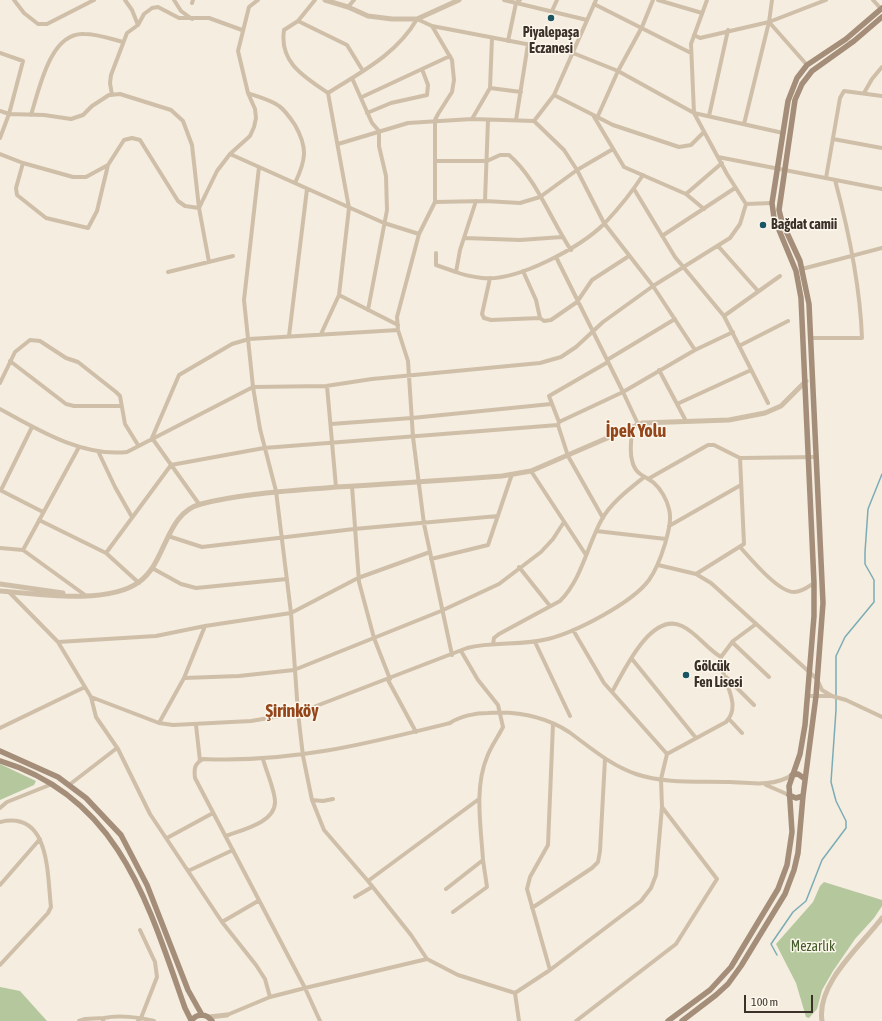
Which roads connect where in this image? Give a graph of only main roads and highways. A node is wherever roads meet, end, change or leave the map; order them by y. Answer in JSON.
{"nodes":[{"id":1,"x":882,"y":8,"type":"edge"},
{"id":2,"x":882,"y":17,"type":"edge"},
{"id":3,"x":0,"y":751,"type":"edge"},
{"id":4,"x":0,"y":761,"type":"edge"},
{"id":5,"x":792,"y":775,"type":"junction"},
{"id":6,"x":805,"y":779,"type":"junction"},
{"id":7,"x":789,"y":795,"type":"junction"},
{"id":8,"x":803,"y":796,"type":"junction"},
{"id":9,"x":710,"y":990,"type":"junction"},
{"id":10,"x":716,"y":995,"type":"junction"},
{"id":11,"x":698,"y":1000,"type":"junction"},
{"id":12,"x":704,"y":1005,"type":"junction"},
{"id":13,"x":202,"y":1014,"type":"junction"},
{"id":14,"x":210,"y":1019,"type":"edge"},
{"id":15,"x":191,"y":1021,"type":"edge"},
{"id":16,"x":668,"y":1021,"type":"edge"},
{"id":17,"x":682,"y":1021,"type":"edge"}],
"edges":[{"from":1,"to":5,"type":"main road"},
{"from":2,"to":6,"type":"main road"},
{"from":3,"to":13,"type":"main road"},
{"from":4,"to":15,"type":"main road"},
{"from":5,"to":6,"type":"main road"},
{"from":5,"to":7,"type":"main road"},
{"from":6,"to":8,"type":"main road"},
{"from":7,"to":8,"type":"main road"},
{"from":7,"to":9,"type":"main road"},
{"from":8,"to":10,"type":"main road"},
{"from":9,"to":10,"type":"main road"},
{"from":9,"to":11,"type":"main road"},
{"from":10,"to":12,"type":"main road"},
{"from":11,"to":12,"type":"main road"},
{"from":11,"to":16,"type":"main road"},
{"from":12,"to":17,"type":"main road"},
{"from":13,"to":14,"type":"main road"},
{"from":13,"to":15,"type":"main road"}]}
